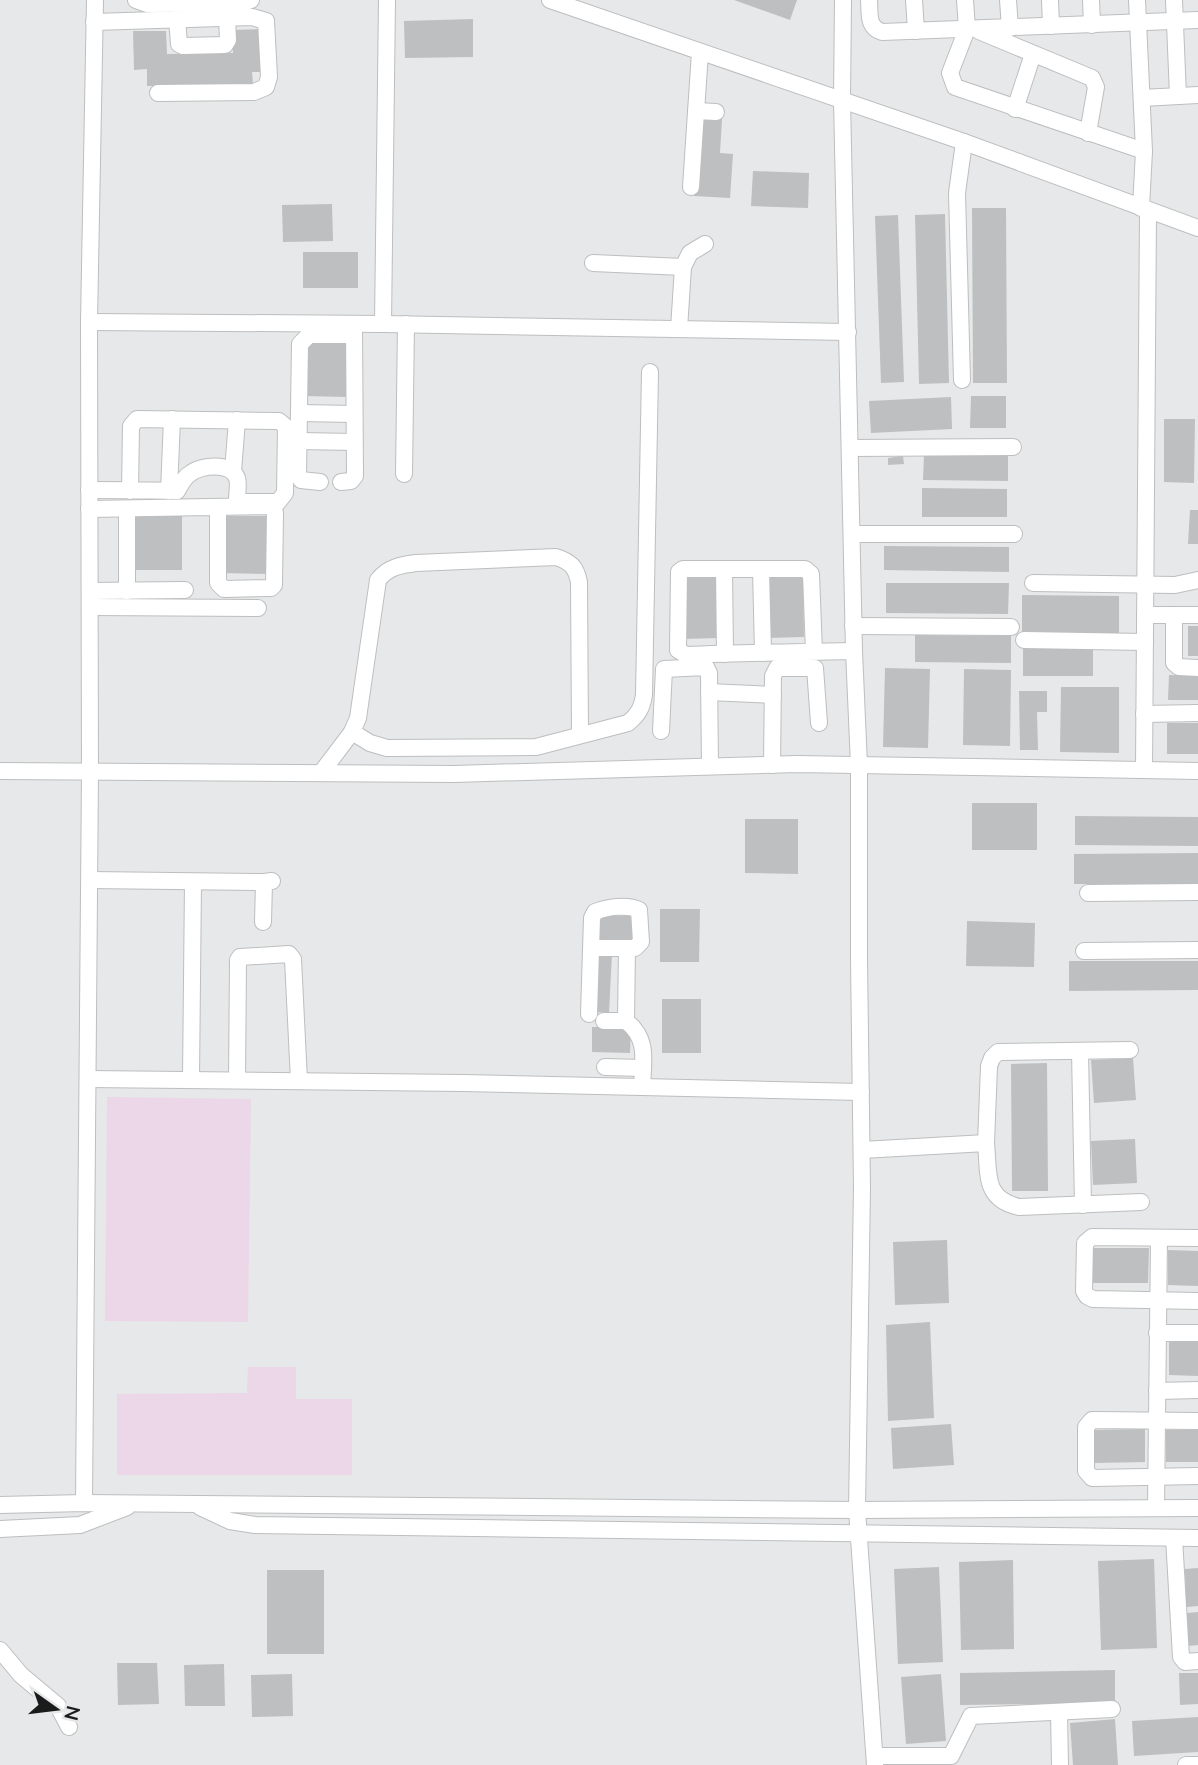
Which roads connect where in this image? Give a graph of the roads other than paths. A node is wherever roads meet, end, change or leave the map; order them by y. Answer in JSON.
{"nodes":[{"id":1,"x":94,"y":0,"type":"edge"},
{"id":2,"x":136,"y":0,"type":"edge"},
{"id":3,"x":251,"y":0,"type":"edge"},
{"id":4,"x":387,"y":0,"type":"edge"},
{"id":5,"x":550,"y":0,"type":"edge"},
{"id":6,"x":843,"y":0,"type":"edge"},
{"id":7,"x":869,"y":0,"type":"edge"},
{"id":8,"x":914,"y":0,"type":"edge"},
{"id":9,"x":965,"y":0,"type":"edge"},
{"id":10,"x":1008,"y":0,"type":"edge"},
{"id":11,"x":1050,"y":0,"type":"edge"},
{"id":12,"x":1091,"y":0,"type":"edge"},
{"id":13,"x":1137,"y":0,"type":"edge"},
{"id":14,"x":1174,"y":0,"type":"edge"},
{"id":15,"x":576,"y":4,"type":"edge"},
{"id":16,"x":227,"y":18,"type":"junction"},
{"id":17,"x":177,"y":19,"type":"junction"},
{"id":18,"x":1198,"y":20,"type":"edge"},
{"id":19,"x":1175,"y":21,"type":"junction"},
{"id":20,"x":94,"y":22,"type":"junction"},
{"id":21,"x":1138,"y":23,"type":"junction"},
{"id":22,"x":1092,"y":25,"type":"junction"},
{"id":23,"x":1051,"y":26,"type":"junction"},
{"id":24,"x":1010,"y":28,"type":"junction"},
{"id":25,"x":970,"y":29,"type":"junction"},
{"id":26,"x":916,"y":31,"type":"junction"},
{"id":27,"x":700,"y":52,"type":"junction"},
{"id":28,"x":1032,"y":54,"type":"junction"},
{"id":29,"x":158,"y":93,"type":"dead end"},
{"id":30,"x":1198,"y":95,"type":"edge"},
{"id":31,"x":1178,"y":96,"type":"junction"},
{"id":32,"x":1142,"y":98,"type":"junction"},
{"id":33,"x":842,"y":100,"type":"junction"},
{"id":34,"x":1014,"y":108,"type":"junction"},
{"id":35,"x":696,"y":111,"type":"junction"},
{"id":36,"x":716,"y":112,"type":"dead end"},
{"id":37,"x":1088,"y":133,"type":"junction"},
{"id":38,"x":964,"y":142,"type":"junction"},
{"id":39,"x":1144,"y":151,"type":"junction"},
{"id":40,"x":691,"y":187,"type":"dead end"},
{"id":41,"x":1144,"y":210,"type":"junction"},
{"id":42,"x":1198,"y":228,"type":"edge"},
{"id":43,"x":705,"y":244,"type":"dead end"},
{"id":44,"x":593,"y":264,"type":"dead end"},
{"id":45,"x":683,"y":267,"type":"junction"},
{"id":46,"x":89,"y":322,"type":"junction"},
{"id":47,"x":383,"y":324,"type":"junction"},
{"id":48,"x":406,"y":324,"type":"junction"},
{"id":49,"x":679,"y":329,"type":"junction"},
{"id":50,"x":354,"y":330,"type":"junction"},
{"id":51,"x":848,"y":332,"type":"junction"},
{"id":52,"x":650,"y":372,"type":"dead end"},
{"id":53,"x":962,"y":380,"type":"dead end"},
{"id":54,"x":300,"y":413,"type":"junction"},
{"id":55,"x":354,"y":414,"type":"junction"},
{"id":56,"x":172,"y":419,"type":"junction"},
{"id":57,"x":237,"y":420,"type":"junction"},
{"id":58,"x":299,"y":441,"type":"junction"},
{"id":59,"x":354,"y":442,"type":"junction"},
{"id":60,"x":1013,"y":447,"type":"dead end"},
{"id":61,"x":850,"y":448,"type":"junction"},
{"id":62,"x":233,"y":471,"type":"junction"},
{"id":63,"x":404,"y":474,"type":"dead end"},
{"id":64,"x":320,"y":482,"type":"dead end"},
{"id":65,"x":341,"y":482,"type":"dead end"},
{"id":66,"x":89,"y":490,"type":"junction"},
{"id":67,"x":130,"y":491,"type":"junction"},
{"id":68,"x":169,"y":491,"type":"junction"},
{"id":69,"x":89,"y":509,"type":"junction"},
{"id":70,"x":127,"y":509,"type":"junction"},
{"id":71,"x":218,"y":509,"type":"junction"},
{"id":72,"x":852,"y":534,"type":"junction"},
{"id":73,"x":1014,"y":534,"type":"dead end"},
{"id":74,"x":724,"y":569,"type":"junction"},
{"id":75,"x":761,"y":569,"type":"junction"},
{"id":76,"x":1198,"y":580,"type":"edge"},
{"id":77,"x":1033,"y":583,"type":"dead end"},
{"id":78,"x":1145,"y":584,"type":"junction"},
{"id":79,"x":185,"y":590,"type":"dead end"},
{"id":80,"x":127,"y":591,"type":"junction"},
{"id":81,"x":90,"y":599,"type":"junction"},
{"id":82,"x":258,"y":608,"type":"dead end"},
{"id":83,"x":1145,"y":615,"type":"junction"},
{"id":84,"x":1174,"y":615,"type":"junction"},
{"id":85,"x":1198,"y":615,"type":"edge"},
{"id":86,"x":853,"y":626,"type":"junction"},
{"id":87,"x":1011,"y":627,"type":"dead end"},
{"id":88,"x":1024,"y":640,"type":"dead end"},
{"id":89,"x":1145,"y":642,"type":"junction"},
{"id":90,"x":854,"y":651,"type":"junction"},
{"id":91,"x":814,"y":652,"type":"junction"},
{"id":92,"x":763,"y":653,"type":"junction"},
{"id":93,"x":725,"y":654,"type":"junction"},
{"id":94,"x":1198,"y":668,"type":"edge"},
{"id":95,"x":709,"y":692,"type":"junction"},
{"id":96,"x":773,"y":695,"type":"junction"},
{"id":97,"x":1198,"y":713,"type":"edge"},
{"id":98,"x":1144,"y":715,"type":"junction"},
{"id":99,"x":819,"y":723,"type":"dead end"},
{"id":100,"x":352,"y":732,"type":"junction"},
{"id":101,"x":661,"y":732,"type":"dead end"},
{"id":102,"x":580,"y":735,"type":"junction"},
{"id":103,"x":772,"y":765,"type":"junction"},
{"id":104,"x":859,"y":765,"type":"junction"},
{"id":105,"x":710,"y":766,"type":"junction"},
{"id":106,"x":1144,"y":770,"type":"junction"},
{"id":107,"x":0,"y":771,"type":"edge"},
{"id":108,"x":1198,"y":771,"type":"edge"},
{"id":109,"x":90,"y":772,"type":"junction"},
{"id":110,"x":321,"y":773,"type":"junction"},
{"id":111,"x":89,"y":880,"type":"junction"},
{"id":112,"x":193,"y":882,"type":"junction"},
{"id":113,"x":1198,"y":892,"type":"edge"},
{"id":114,"x":1088,"y":893,"type":"dead end"},
{"id":115,"x":263,"y":922,"type":"dead end"},
{"id":116,"x":592,"y":948,"type":"junction"},
{"id":117,"x":627,"y":948,"type":"junction"},
{"id":118,"x":1198,"y":950,"type":"edge"},
{"id":119,"x":1084,"y":951,"type":"dead end"},
{"id":120,"x":626,"y":1021,"type":"junction"},
{"id":121,"x":1130,"y":1050,"type":"dead end"},
{"id":122,"x":1080,"y":1051,"type":"junction"},
{"id":123,"x":605,"y":1067,"type":"dead end"},
{"id":124,"x":643,"y":1068,"type":"junction"},
{"id":125,"x":88,"y":1079,"type":"junction"},
{"id":126,"x":191,"y":1079,"type":"junction"},
{"id":127,"x":237,"y":1080,"type":"junction"},
{"id":128,"x":299,"y":1081,"type":"junction"},
{"id":129,"x":642,"y":1087,"type":"junction"},
{"id":130,"x":861,"y":1093,"type":"junction"},
{"id":131,"x":986,"y":1143,"type":"junction"},
{"id":132,"x":862,"y":1150,"type":"junction"},
{"id":133,"x":1142,"y":1202,"type":"dead end"},
{"id":134,"x":1083,"y":1205,"type":"junction"},
{"id":135,"x":1159,"y":1238,"type":"junction"},
{"id":136,"x":1198,"y":1238,"type":"edge"},
{"id":137,"x":1157,"y":1301,"type":"junction"},
{"id":138,"x":1198,"y":1301,"type":"edge"},
{"id":139,"x":1157,"y":1333,"type":"junction"},
{"id":140,"x":1198,"y":1333,"type":"edge"},
{"id":141,"x":1198,"y":1390,"type":"edge"},
{"id":142,"x":1157,"y":1391,"type":"junction"},
{"id":143,"x":1198,"y":1421,"type":"edge"},
{"id":144,"x":1157,"y":1422,"type":"junction"},
{"id":145,"x":1198,"y":1476,"type":"edge"},
{"id":146,"x":1156,"y":1477,"type":"junction"},
{"id":147,"x":84,"y":1503,"type":"junction"},
{"id":148,"x":136,"y":1503,"type":"junction"},
{"id":149,"x":192,"y":1504,"type":"junction"},
{"id":150,"x":0,"y":1505,"type":"edge"},
{"id":151,"x":1156,"y":1508,"type":"junction"},
{"id":152,"x":1198,"y":1508,"type":"edge"},
{"id":153,"x":857,"y":1510,"type":"junction"},
{"id":154,"x":0,"y":1529,"type":"edge"},
{"id":155,"x":859,"y":1535,"type":"junction"},
{"id":156,"x":1174,"y":1538,"type":"junction"},
{"id":157,"x":1198,"y":1538,"type":"edge"},
{"id":158,"x":0,"y":1650,"type":"edge"},
{"id":159,"x":1198,"y":1661,"type":"edge"},
{"id":160,"x":1112,"y":1709,"type":"dead end"},
{"id":161,"x":1059,"y":1712,"type":"junction"},
{"id":162,"x":69,"y":1727,"type":"dead end"},
{"id":163,"x":955,"y":1760,"type":"edge"},
{"id":164,"x":875,"y":1761,"type":"edge"},
{"id":165,"x":1060,"y":1765,"type":"edge"},
{"id":166,"x":1186,"y":1765,"type":"edge"},
{"id":167,"x":1198,"y":1765,"type":"edge"}],
"edges":[{"from":1,"to":20,"type":"street"},
{"from":2,"to":3,"type":"street"},
{"from":4,"to":47,"type":"street"},
{"from":5,"to":15,"type":"street"},
{"from":6,"to":33,"type":"street"},
{"from":7,"to":26,"type":"street"},
{"from":8,"to":26,"type":"street"},
{"from":9,"to":25,"type":"street"},
{"from":10,"to":24,"type":"street"},
{"from":11,"to":23,"type":"street"},
{"from":12,"to":22,"type":"street"},
{"from":13,"to":21,"type":"street"},
{"from":14,"to":19,"type":"street"},
{"from":15,"to":27,"type":"street"},
{"from":16,"to":17,"type":"street"},
{"from":16,"to":17,"type":"street"},
{"from":16,"to":29,"type":"street"},
{"from":17,"to":20,"type":"street"},
{"from":18,"to":19,"type":"street"},
{"from":19,"to":21,"type":"street"},
{"from":19,"to":31,"type":"street"},
{"from":20,"to":46,"type":"street"},
{"from":21,"to":22,"type":"street"},
{"from":21,"to":32,"type":"street"},
{"from":22,"to":23,"type":"street"},
{"from":23,"to":24,"type":"street"},
{"from":24,"to":25,"type":"street"},
{"from":25,"to":26,"type":"street"},
{"from":25,"to":28,"type":"street"},
{"from":25,"to":34,"type":"street"},
{"from":27,"to":33,"type":"street"},
{"from":27,"to":35,"type":"street"},
{"from":28,"to":34,"type":"street"},
{"from":28,"to":37,"type":"street"},
{"from":30,"to":31,"type":"street"},
{"from":31,"to":32,"type":"street"},
{"from":32,"to":39,"type":"street"},
{"from":33,"to":38,"type":"street"},
{"from":33,"to":51,"type":"street"},
{"from":34,"to":37,"type":"street"},
{"from":35,"to":36,"type":"street"},
{"from":35,"to":40,"type":"street"},
{"from":37,"to":39,"type":"street"},
{"from":38,"to":41,"type":"street"},
{"from":38,"to":53,"type":"street"},
{"from":39,"to":41,"type":"street"},
{"from":41,"to":42,"type":"street"},
{"from":41,"to":78,"type":"street"},
{"from":43,"to":45,"type":"street"},
{"from":44,"to":45,"type":"street"},
{"from":45,"to":49,"type":"street"},
{"from":46,"to":50,"type":"street"},
{"from":46,"to":66,"type":"street"},
{"from":47,"to":48,"type":"street"},
{"from":47,"to":50,"type":"street"},
{"from":48,"to":49,"type":"street"},
{"from":48,"to":63,"type":"street"},
{"from":49,"to":51,"type":"street"},
{"from":50,"to":54,"type":"street"},
{"from":50,"to":55,"type":"street"},
{"from":51,"to":61,"type":"street"},
{"from":52,"to":102,"type":"street"},
{"from":54,"to":55,"type":"street"},
{"from":54,"to":58,"type":"street"},
{"from":55,"to":59,"type":"street"},
{"from":56,"to":57,"type":"street"},
{"from":56,"to":67,"type":"street"},
{"from":56,"to":68,"type":"street"},
{"from":57,"to":62,"type":"street"},
{"from":57,"to":62,"type":"street"},
{"from":58,"to":59,"type":"street"},
{"from":58,"to":64,"type":"street"},
{"from":59,"to":65,"type":"street"},
{"from":60,"to":61,"type":"street"},
{"from":61,"to":72,"type":"street"},
{"from":62,"to":68,"type":"street"},
{"from":66,"to":67,"type":"street"},
{"from":66,"to":69,"type":"street"},
{"from":67,"to":68,"type":"street"},
{"from":69,"to":70,"type":"street"},
{"from":69,"to":81,"type":"street"},
{"from":70,"to":71,"type":"street"},
{"from":70,"to":80,"type":"street"},
{"from":71,"to":71,"type":"street"},
{"from":72,"to":73,"type":"street"},
{"from":72,"to":86,"type":"street"},
{"from":74,"to":75,"type":"street"},
{"from":74,"to":93,"type":"street"},
{"from":74,"to":93,"type":"street"},
{"from":75,"to":91,"type":"street"},
{"from":75,"to":92,"type":"street"},
{"from":76,"to":78,"type":"street"},
{"from":77,"to":78,"type":"street"},
{"from":78,"to":83,"type":"street"},
{"from":79,"to":80,"type":"street"},
{"from":80,"to":81,"type":"street"},
{"from":81,"to":82,"type":"street"},
{"from":81,"to":109,"type":"street"},
{"from":83,"to":84,"type":"street"},
{"from":83,"to":89,"type":"street"},
{"from":84,"to":85,"type":"street"},
{"from":84,"to":94,"type":"street"},
{"from":86,"to":87,"type":"street"},
{"from":86,"to":90,"type":"street"},
{"from":88,"to":89,"type":"street"},
{"from":89,"to":98,"type":"street"},
{"from":90,"to":91,"type":"street"},
{"from":90,"to":104,"type":"street"},
{"from":91,"to":92,"type":"street"},
{"from":92,"to":93,"type":"street"},
{"from":95,"to":96,"type":"street"},
{"from":95,"to":101,"type":"street"},
{"from":95,"to":105,"type":"street"},
{"from":96,"to":99,"type":"street"},
{"from":96,"to":103,"type":"street"},
{"from":97,"to":98,"type":"street"},
{"from":98,"to":106,"type":"street"},
{"from":100,"to":102,"type":"street"},
{"from":100,"to":102,"type":"street"},
{"from":100,"to":110,"type":"street"},
{"from":103,"to":104,"type":"street"},
{"from":103,"to":105,"type":"street"},
{"from":104,"to":106,"type":"street"},
{"from":104,"to":130,"type":"street"},
{"from":105,"to":110,"type":"street"},
{"from":106,"to":108,"type":"street"},
{"from":107,"to":109,"type":"street"},
{"from":109,"to":110,"type":"street"},
{"from":109,"to":111,"type":"street"},
{"from":111,"to":112,"type":"street"},
{"from":111,"to":125,"type":"street"},
{"from":112,"to":115,"type":"street"},
{"from":112,"to":126,"type":"street"},
{"from":113,"to":114,"type":"street"},
{"from":116,"to":117,"type":"street"},
{"from":116,"to":117,"type":"street"},
{"from":116,"to":120,"type":"street"},
{"from":117,"to":120,"type":"street"},
{"from":118,"to":119,"type":"street"},
{"from":120,"to":124,"type":"street"},
{"from":121,"to":122,"type":"street"},
{"from":122,"to":131,"type":"street"},
{"from":122,"to":134,"type":"street"},
{"from":123,"to":124,"type":"street"},
{"from":124,"to":129,"type":"street"},
{"from":125,"to":126,"type":"street"},
{"from":125,"to":147,"type":"street"},
{"from":126,"to":127,"type":"street"},
{"from":127,"to":128,"type":"street"},
{"from":127,"to":128,"type":"street"},
{"from":128,"to":129,"type":"street"},
{"from":129,"to":130,"type":"street"},
{"from":130,"to":132,"type":"street"},
{"from":131,"to":132,"type":"street"},
{"from":131,"to":134,"type":"street"},
{"from":132,"to":153,"type":"street"},
{"from":133,"to":134,"type":"street"},
{"from":135,"to":136,"type":"street"},
{"from":135,"to":137,"type":"street"},
{"from":135,"to":137,"type":"street"},
{"from":137,"to":138,"type":"street"},
{"from":137,"to":139,"type":"street"},
{"from":139,"to":140,"type":"street"},
{"from":139,"to":142,"type":"street"},
{"from":141,"to":142,"type":"street"},
{"from":142,"to":144,"type":"street"},
{"from":143,"to":144,"type":"street"},
{"from":144,"to":146,"type":"street"},
{"from":144,"to":146,"type":"street"},
{"from":145,"to":146,"type":"street"},
{"from":146,"to":151,"type":"street"},
{"from":147,"to":148,"type":"street"},
{"from":147,"to":150,"type":"street"},
{"from":148,"to":149,"type":"street"},
{"from":148,"to":154,"type":"street"},
{"from":149,"to":153,"type":"street"},
{"from":149,"to":155,"type":"street"},
{"from":151,"to":152,"type":"street"},
{"from":151,"to":153,"type":"street"},
{"from":153,"to":155,"type":"street"},
{"from":155,"to":156,"type":"street"},
{"from":155,"to":164,"type":"street"},
{"from":156,"to":157,"type":"street"},
{"from":156,"to":159,"type":"street"},
{"from":158,"to":162,"type":"street"},
{"from":160,"to":161,"type":"street"},
{"from":161,"to":163,"type":"street"},
{"from":161,"to":165,"type":"street"},
{"from":163,"to":164,"type":"street"},
{"from":166,"to":167,"type":"street"}]}
